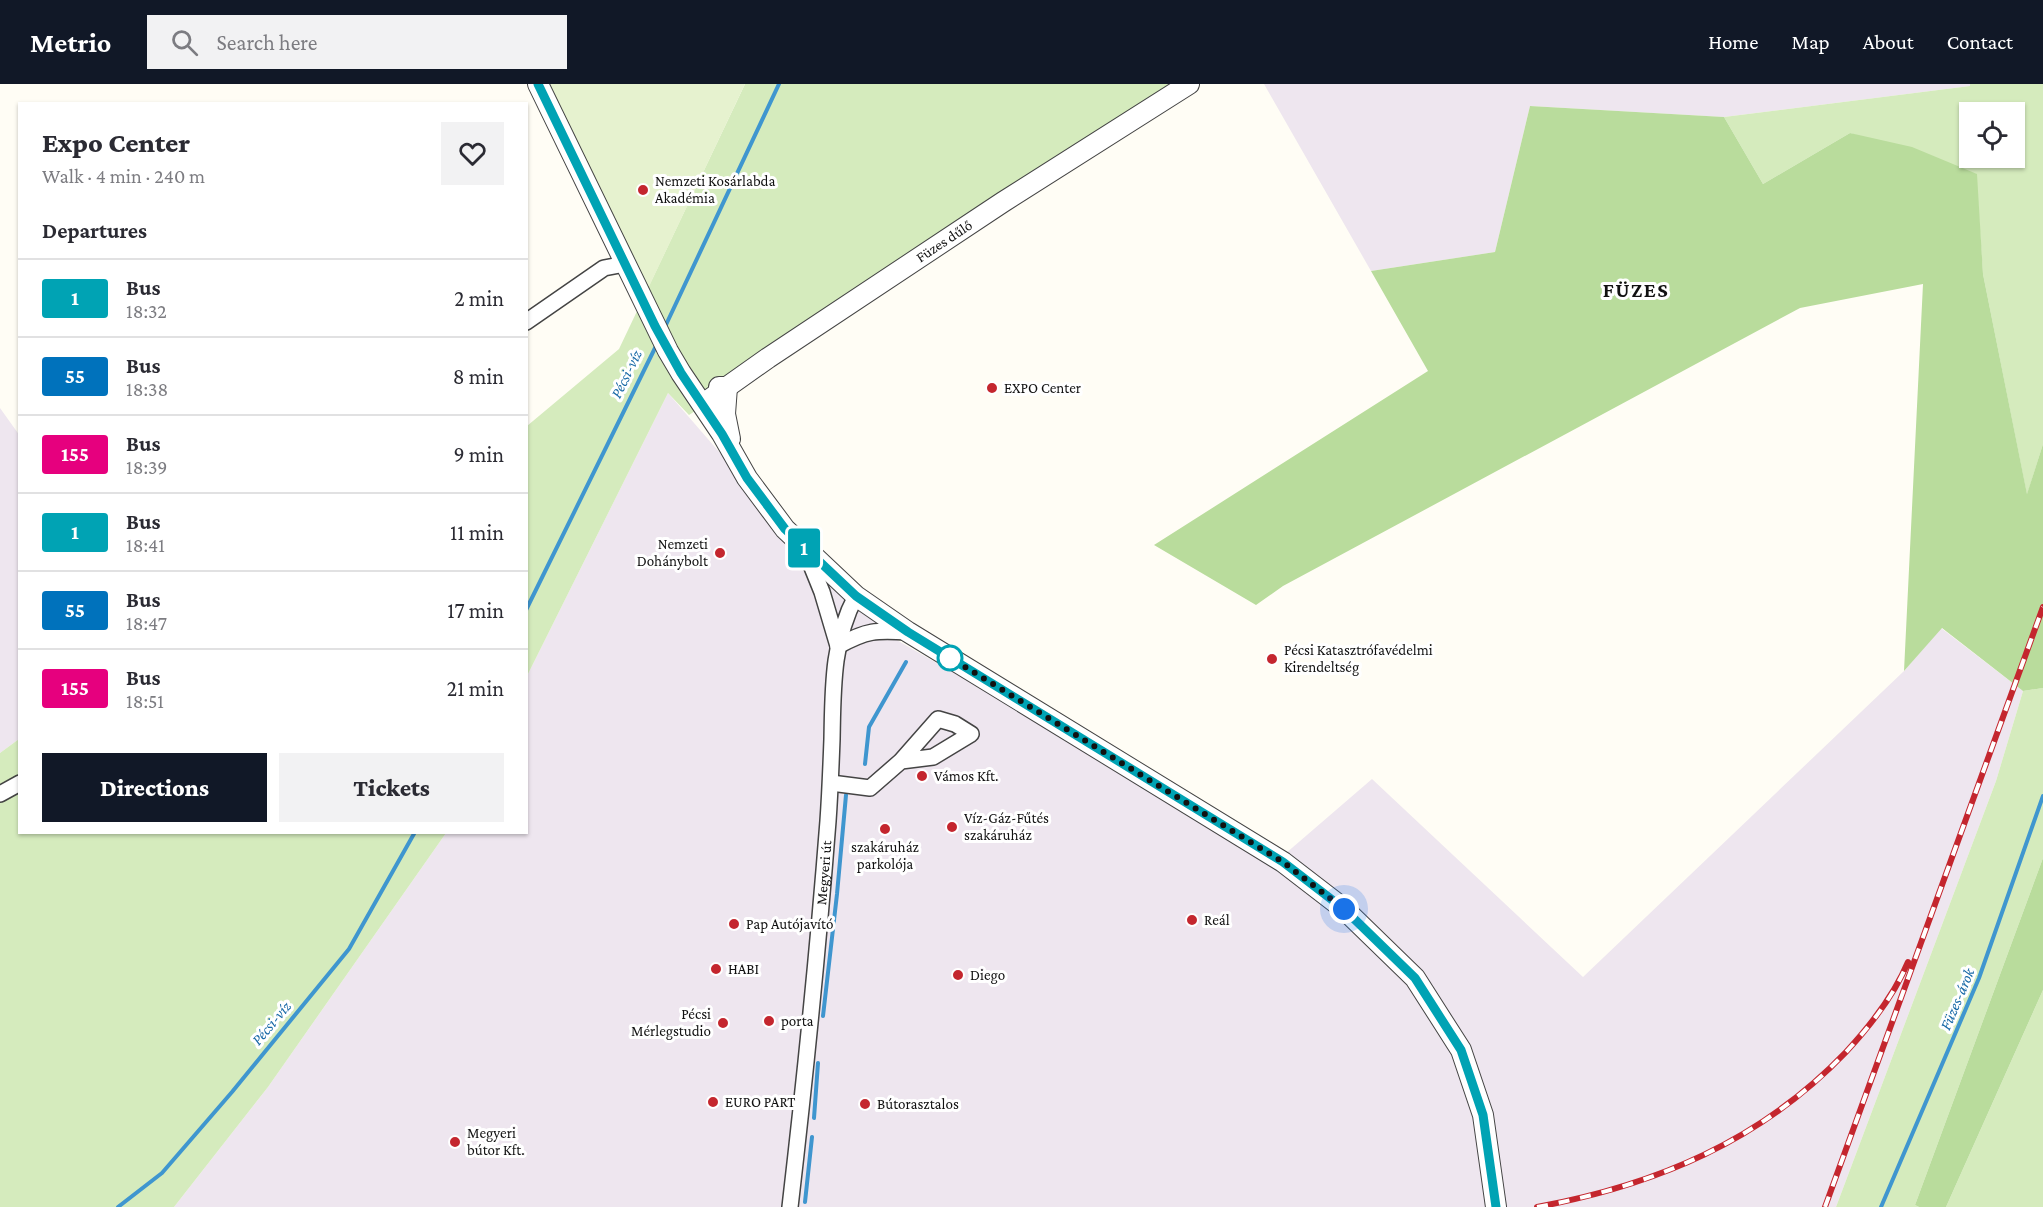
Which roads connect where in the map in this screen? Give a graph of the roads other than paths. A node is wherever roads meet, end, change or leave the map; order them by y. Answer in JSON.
{"nodes":[{"id":1,"x":538,"y":84,"type":"edge"},
{"id":2,"x":1190,"y":84,"type":"edge"},
{"id":3,"x":625,"y":264,"type":"junction"},
{"id":4,"x":528,"y":321,"type":"edge"},
{"id":5,"x":681,"y":373,"type":"junction"},
{"id":6,"x":727,"y":387,"type":"junction"},
{"id":7,"x":703,"y":404,"type":"junction"},
{"id":8,"x":734,"y":455,"type":"junction"},
{"id":9,"x":804,"y":547,"type":"junction"},
{"id":10,"x":856,"y":596,"type":"junction"},
{"id":11,"x":908,"y":632,"type":"junction"},
{"id":12,"x":838,"y":646,"type":"junction"},
{"id":13,"x":901,"y":761,"type":"dead end"},
{"id":14,"x":831,"y":783,"type":"junction"},
{"id":15,"x":18,"y":784,"type":"edge"},
{"id":16,"x":0,"y":794,"type":"edge"},
{"id":17,"x":1496,"y":1204,"type":"edge"},
{"id":18,"x":790,"y":1207,"type":"edge"}],
"edges":[{"from":1,"to":3,"type":"street","name":"Megyeri út"},
{"from":2,"to":6,"type":"street","name":"Füzes dűlő"},
{"from":3,"to":4,"type":"street"},
{"from":3,"to":5,"type":"street","name":"Megyeri út"},
{"from":5,"to":6,"type":"street"},
{"from":5,"to":7,"type":"street","name":"Megyeri út"},
{"from":6,"to":7,"type":"street","name":"Füzes dűlő"},
{"from":6,"to":8,"type":"street"},
{"from":7,"to":8,"type":"street","name":"Megyeri út"},
{"from":8,"to":9,"type":"street","name":"Megyeri út"},
{"from":9,"to":10,"type":"street","name":"Megyeri út"},
{"from":9,"to":12,"type":"street","name":"Megyeri út"},
{"from":10,"to":11,"type":"street"},
{"from":10,"to":12,"type":"street","name":"Megyeri út"},
{"from":11,"to":12,"type":"street"},
{"from":11,"to":17,"type":"street"},
{"from":12,"to":14,"type":"street","name":"Megyeri út"},
{"from":13,"to":14,"type":"street"},
{"from":14,"to":18,"type":"street","name":"Megyeri út"},
{"from":15,"to":16,"type":"street"}]}
